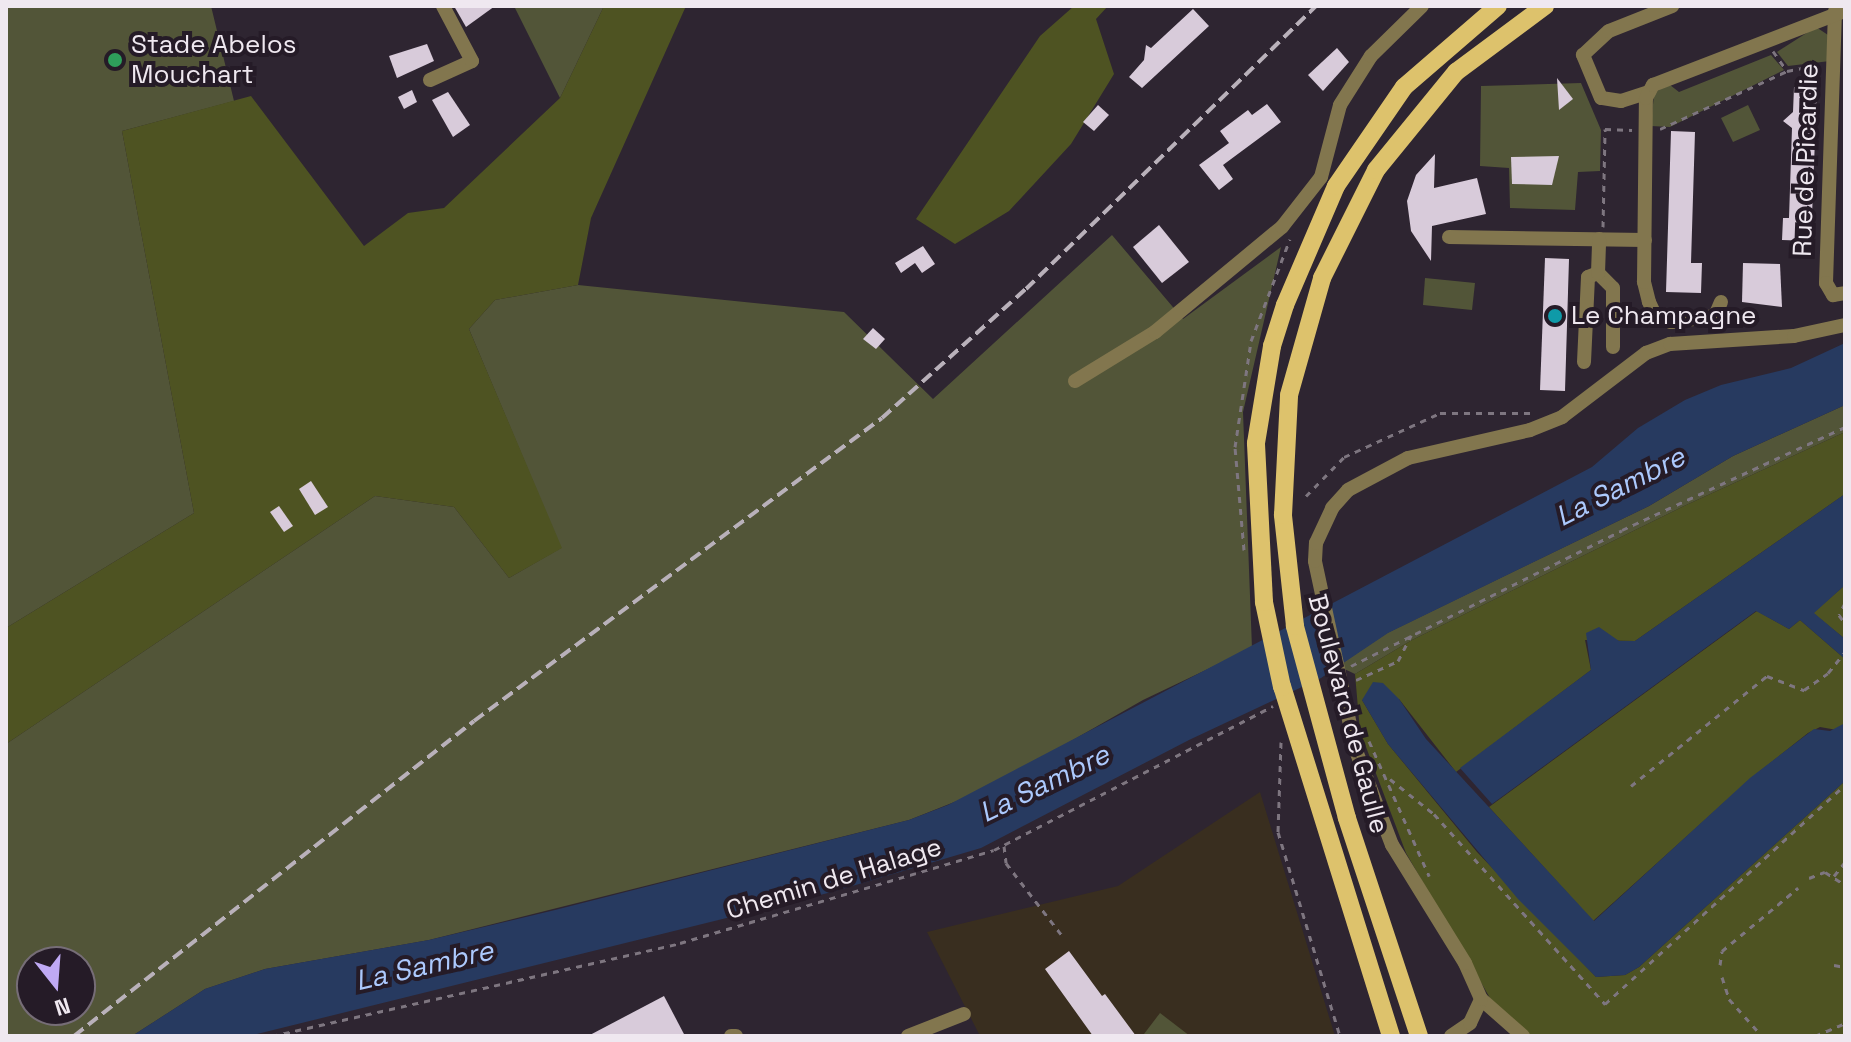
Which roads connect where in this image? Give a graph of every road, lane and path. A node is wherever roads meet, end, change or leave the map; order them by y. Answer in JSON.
{"nodes":[{"id":1,"x":443,"y":6,"type":"edge"},
{"id":2,"x":1422,"y":6,"type":"edge"},
{"id":3,"x":1498,"y":6,"type":"edge"},
{"id":4,"x":1545,"y":6,"type":"edge"},
{"id":5,"x":1672,"y":6,"type":"edge"},
{"id":6,"x":1840,"y":11,"type":"edge"},
{"id":7,"x":1768,"y":38,"type":"junction"},
{"id":8,"x":1834,"y":63,"type":"junction"},
{"id":9,"x":1787,"y":71,"type":"junction"},
{"id":10,"x":430,"y":80,"type":"dead end"},
{"id":11,"x":1649,"y":92,"type":"junction"},
{"id":12,"x":1839,"y":100,"type":"edge"},
{"id":13,"x":1645,"y":130,"type":"junction"},
{"id":14,"x":1449,"y":237,"type":"dead end"},
{"id":15,"x":1601,"y":239,"type":"junction"},
{"id":16,"x":1645,"y":240,"type":"junction"},
{"id":17,"x":1598,"y":273,"type":"junction"},
{"id":18,"x":1845,"y":293,"type":"edge"},
{"id":19,"x":1721,"y":302,"type":"dead end"},
{"id":20,"x":1845,"y":325,"type":"edge"},
{"id":21,"x":1613,"y":347,"type":"dead end"},
{"id":22,"x":1584,"y":362,"type":"dead end"},
{"id":23,"x":1075,"y":381,"type":"dead end"},
{"id":24,"x":1535,"y":413,"type":"dead end"},
{"id":25,"x":1845,"y":427,"type":"edge"},
{"id":26,"x":1306,"y":496,"type":"dead end"},
{"id":27,"x":1845,"y":603,"type":"edge"},
{"id":28,"x":1845,"y":623,"type":"edge"},
{"id":29,"x":1411,"y":635,"type":"junction"},
{"id":30,"x":1845,"y":652,"type":"edge"},
{"id":31,"x":1348,"y":667,"type":"dead end"},
{"id":32,"x":1354,"y":685,"type":"dead end"},
{"id":33,"x":1276,"y":705,"type":"dead end"},
{"id":34,"x":1286,"y":729,"type":"junction"},
{"id":35,"x":1364,"y":732,"type":"dead end"},
{"id":36,"x":1390,"y":779,"type":"junction"},
{"id":37,"x":1845,"y":785,"type":"edge"},
{"id":38,"x":1631,"y":786,"type":"dead end"},
{"id":39,"x":1004,"y":846,"type":"junction"},
{"id":40,"x":1845,"y":862,"type":"edge"},
{"id":41,"x":1834,"y":876,"type":"junction"},
{"id":42,"x":1809,"y":878,"type":"dead end"},
{"id":43,"x":1434,"y":885,"type":"dead end"},
{"id":44,"x":1845,"y":885,"type":"edge"},
{"id":45,"x":1798,"y":888,"type":"dead end"},
{"id":46,"x":1064,"y":938,"type":"dead end"},
{"id":47,"x":1720,"y":965,"type":"dead end"},
{"id":48,"x":1834,"y":965,"type":"dead end"},
{"id":49,"x":1845,"y":967,"type":"edge"},
{"id":50,"x":1722,"y":977,"type":"dead end"},
{"id":51,"x":1481,"y":999,"type":"junction"},
{"id":52,"x":964,"y":1014,"type":"dead end"},
{"id":53,"x":1845,"y":1023,"type":"edge"},
{"id":54,"x":1388,"y":1030,"type":"edge"},
{"id":55,"x":1523,"y":1035,"type":"edge"},
{"id":56,"x":272,"y":1036,"type":"edge"},
{"id":57,"x":908,"y":1036,"type":"edge"},
{"id":58,"x":1340,"y":1036,"type":"edge"},
{"id":59,"x":1419,"y":1036,"type":"edge"},
{"id":60,"x":1451,"y":1036,"type":"edge"},
{"id":61,"x":1762,"y":1036,"type":"edge"},
{"id":62,"x":1815,"y":1036,"type":"edge"}],
"edges":[{"from":1,"to":10,"type":"street"},
{"from":2,"to":23,"type":"street"},
{"from":3,"to":34,"type":"main road","name":"Boulevard de Gaulle"},
{"from":4,"to":59,"type":"main road","name":"Boulevard de Gaulle"},
{"from":5,"to":11,"type":"street"},
{"from":6,"to":7,"type":"street"},
{"from":6,"to":8,"type":"street","name":"Rue de Picardie"},
{"from":7,"to":9,"type":"path"},
{"from":7,"to":11,"type":"street"},
{"from":8,"to":9,"type":"path"},
{"from":8,"to":12,"type":"street","name":"Rue de Picardie"},
{"from":9,"to":13,"type":"path"},
{"from":11,"to":13,"type":"street"},
{"from":12,"to":18,"type":"street","name":"Rue de Picardie"},
{"from":13,"to":15,"type":"path"},
{"from":13,"to":16,"type":"street"},
{"from":14,"to":15,"type":"street"},
{"from":15,"to":16,"type":"street"},
{"from":15,"to":17,"type":"street"},
{"from":16,"to":19,"type":"street"},
{"from":17,"to":21,"type":"street"},
{"from":17,"to":22,"type":"street"},
{"from":20,"to":51,"type":"street"},
{"from":24,"to":26,"type":"path"},
{"from":25,"to":29,"type":"path"},
{"from":27,"to":28,"type":"path"},
{"from":29,"to":31,"type":"path"},
{"from":29,"to":32,"type":"path"},
{"from":30,"to":38,"type":"path"},
{"from":33,"to":39,"type":"path","name":"Chemin de Halage"},
{"from":34,"to":54,"type":"main road","name":"Boulevard de Gaulle"},
{"from":34,"to":58,"type":"path"},
{"from":35,"to":36,"type":"path"},
{"from":36,"to":37,"type":"path"},
{"from":36,"to":43,"type":"path"},
{"from":39,"to":46,"type":"path"},
{"from":39,"to":56,"type":"path","name":"Chemin de Halage"},
{"from":40,"to":41,"type":"path"},
{"from":41,"to":42,"type":"path"},
{"from":41,"to":44,"type":"path"},
{"from":45,"to":47,"type":"path"},
{"from":48,"to":49,"type":"path"},
{"from":50,"to":61,"type":"path"},
{"from":51,"to":55,"type":"street"},
{"from":51,"to":60,"type":"street"},
{"from":52,"to":57,"type":"street"},
{"from":53,"to":62,"type":"path"}]}
